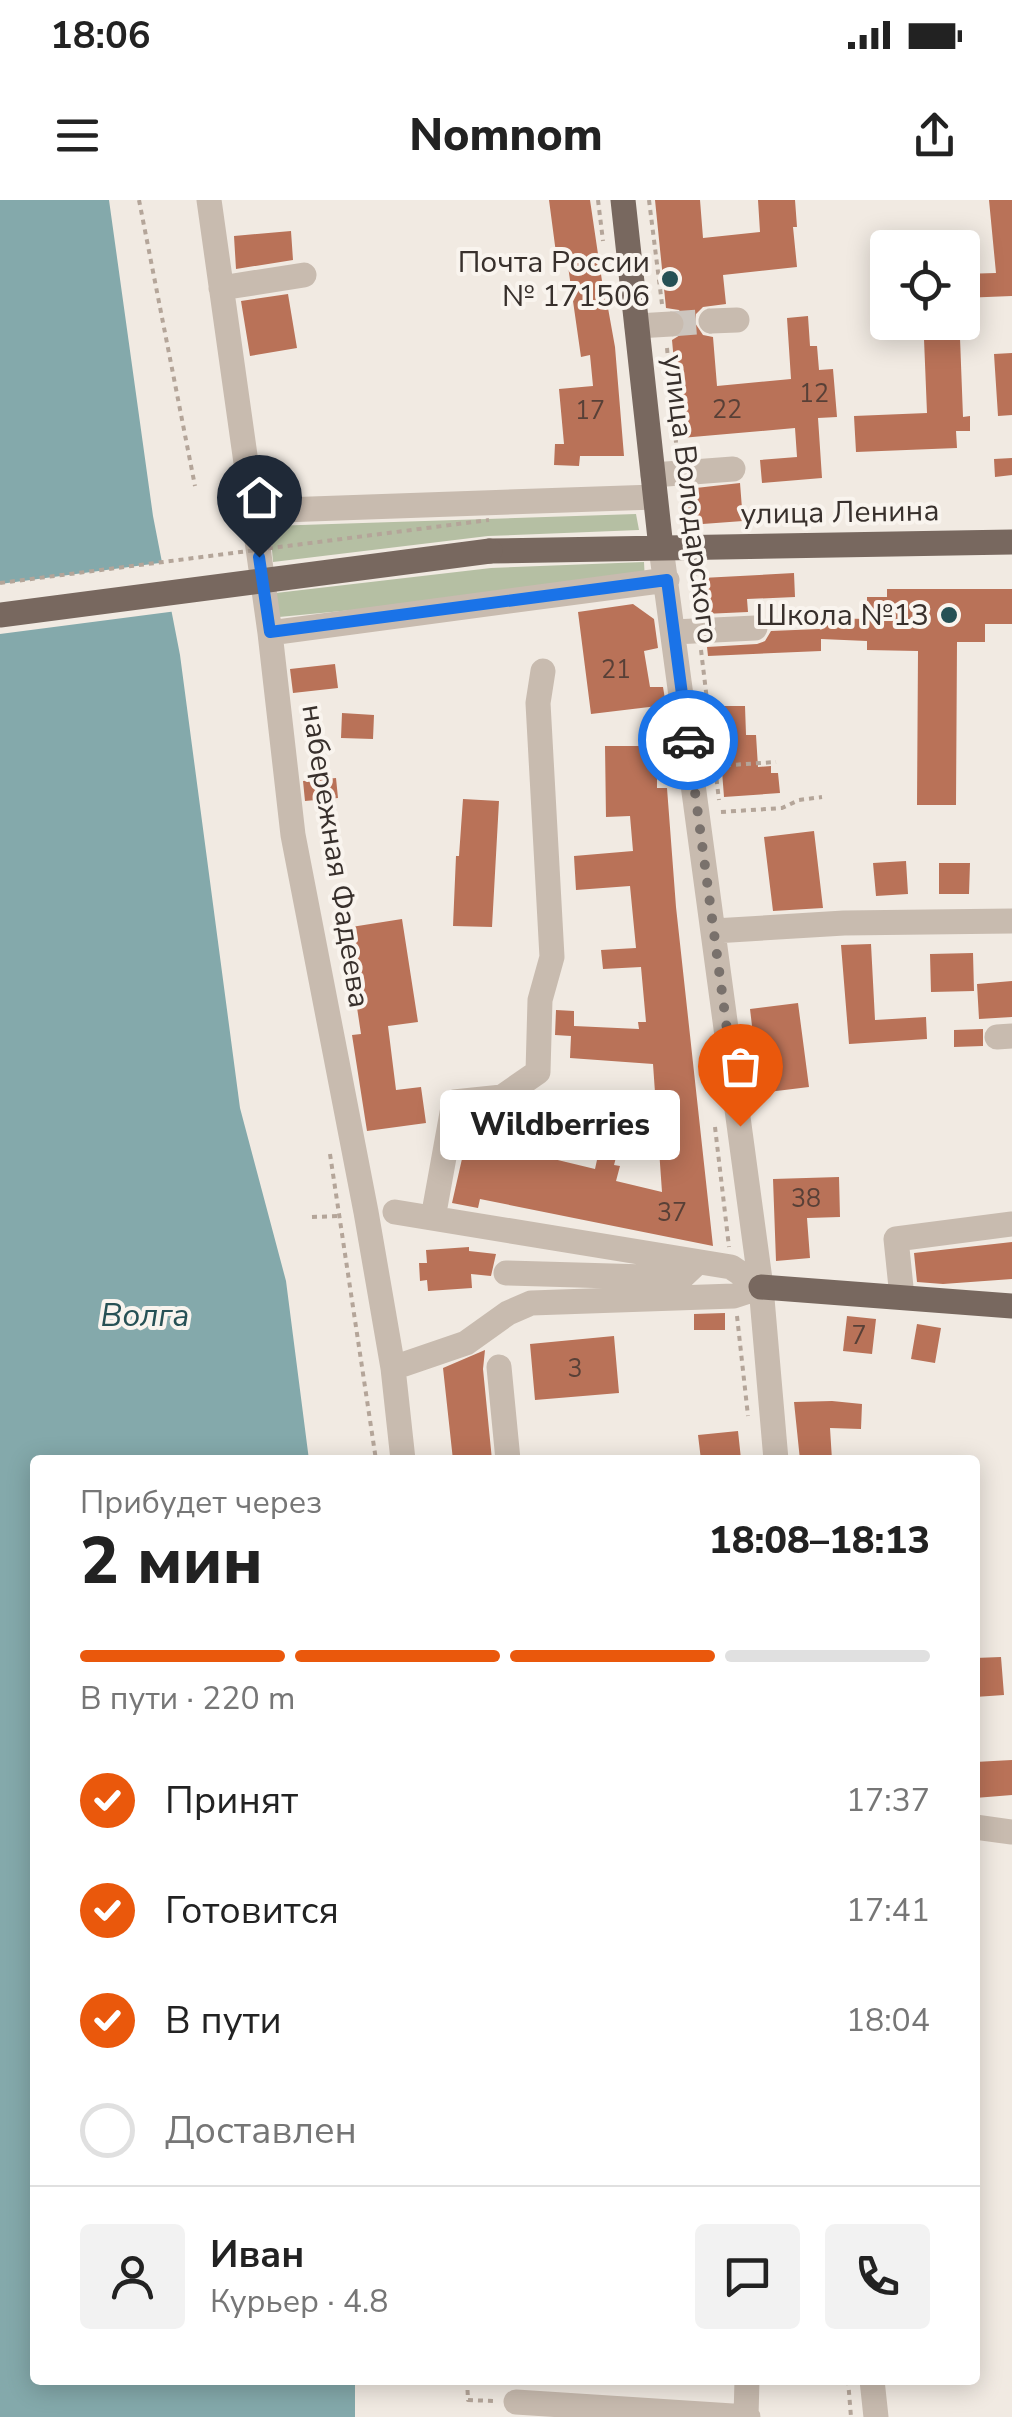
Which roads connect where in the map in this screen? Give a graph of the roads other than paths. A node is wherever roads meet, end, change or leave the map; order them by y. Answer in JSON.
{"nodes":[{"id":1,"x":209,"y":200,"type":"edge"},
{"id":2,"x":623,"y":200,"type":"edge"},
{"id":3,"x":304,"y":276,"type":"dead end"},
{"id":4,"x":222,"y":288,"type":"junction"},
{"id":5,"x":668,"y":324,"type":"tunnel mouth"},
{"id":6,"x":637,"y":326,"type":"junction"},
{"id":7,"x":732,"y":469,"type":"dead end"},
{"id":8,"x":663,"y":482,"type":"junction"},
{"id":9,"x":252,"y":511,"type":"junction"},
{"id":10,"x":1012,"y":542,"type":"edge"},
{"id":11,"x":661,"y":548,"type":"junction"},
{"id":12,"x":667,"y":580,"type":"junction"},
{"id":13,"x":0,"y":615,"type":"edge"},
{"id":14,"x":755,"y":628,"type":"dead end"},
{"id":15,"x":270,"y":632,"type":"junction"},
{"id":16,"x":674,"y":632,"type":"junction"},
{"id":17,"x":543,"y":672,"type":"dead end"},
{"id":18,"x":1012,"y":921,"type":"edge"},
{"id":19,"x":714,"y":931,"type":"junction"},
{"id":20,"x":502,"y":1097,"type":"junction"},
{"id":21,"x":590,"y":1119,"type":"dead end"},
{"id":22,"x":396,"y":1212,"type":"dead end"},
{"id":23,"x":433,"y":1218,"type":"junction"},
{"id":24,"x":1012,"y":1224,"type":"edge"},
{"id":25,"x":689,"y":1270,"type":"junction"},
{"id":26,"x":506,"y":1272,"type":"dead end"},
{"id":27,"x":761,"y":1286,"type":"junction"},
{"id":28,"x":702,"y":1297,"type":"junction"},
{"id":29,"x":902,"y":1297,"type":"junction"},
{"id":30,"x":1012,"y":1306,"type":"edge"},
{"id":31,"x":393,"y":1368,"type":"junction"},
{"id":32,"x":499,"y":1368,"type":"dead end"},
{"id":33,"x":402,"y":1455,"type":"edge"},
{"id":34,"x":508,"y":1455,"type":"edge"},
{"id":35,"x":776,"y":1455,"type":"edge"},
{"id":36,"x":980,"y":1828,"type":"edge"},
{"id":37,"x":1012,"y":1832,"type":"edge"},
{"id":38,"x":747,"y":2385,"type":"edge"},
{"id":39,"x":873,"y":2385,"type":"edge"},
{"id":40,"x":516,"y":2399,"type":"edge"},
{"id":41,"x":747,"y":2417,"type":"edge"},
{"id":42,"x":876,"y":2417,"type":"edge"}],
"edges":[{"from":1,"to":4,"type":"street","name":"набережная Фадеева"},
{"from":2,"to":6,"type":"main road","name":"улица Володарского"},
{"from":3,"to":4,"type":"street"},
{"from":4,"to":9,"type":"street","name":"набережная Фадеева"},
{"from":5,"to":6,"type":"street"},
{"from":6,"to":8,"type":"main road","name":"улица Володарского"},
{"from":7,"to":8,"type":"street"},
{"from":8,"to":9,"type":"street"},
{"from":8,"to":11,"type":"main road","name":"улица Володарского"},
{"from":9,"to":15,"type":"street","name":"набережная Фадеева"},
{"from":10,"to":11,"type":"main road","name":"улица Ленина"},
{"from":11,"to":12,"type":"street","name":"улица Володарского"},
{"from":11,"to":13,"type":"main road","name":"улица Ленина","bridge":true},
{"from":12,"to":15,"type":"street"},
{"from":12,"to":16,"type":"street","name":"улица Володарского"},
{"from":14,"to":16,"type":"street"},
{"from":15,"to":31,"type":"street","name":"набережная Фадеева"},
{"from":16,"to":19,"type":"street","name":"улица Володарского"},
{"from":17,"to":20,"type":"street"},
{"from":18,"to":19,"type":"street"},
{"from":19,"to":27,"type":"street","name":"улица Володарского"},
{"from":20,"to":21,"type":"street"},
{"from":20,"to":23,"type":"street"},
{"from":22,"to":23,"type":"street"},
{"from":23,"to":25,"type":"street"},
{"from":24,"to":29,"type":"street"},
{"from":25,"to":26,"type":"street"},
{"from":25,"to":27,"type":"street"},
{"from":25,"to":28,"type":"street"},
{"from":27,"to":28,"type":"street"},
{"from":27,"to":29,"type":"main road"},
{"from":27,"to":35,"type":"street","name":"улица Володарского"},
{"from":28,"to":31,"type":"street"},
{"from":29,"to":30,"type":"main road"},
{"from":31,"to":33,"type":"street","name":"набережная Фадеева"},
{"from":32,"to":34,"type":"street"},
{"from":36,"to":37,"type":"street"},
{"from":38,"to":41,"type":"street"},
{"from":39,"to":42,"type":"street"},
{"from":40,"to":41,"type":"street"}]}
